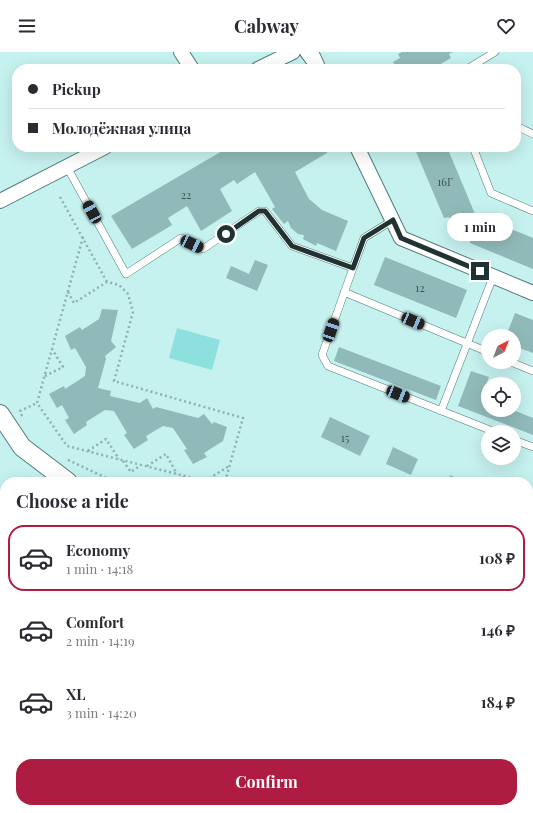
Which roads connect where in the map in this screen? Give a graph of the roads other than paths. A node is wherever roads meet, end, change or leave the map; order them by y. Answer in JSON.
{"nodes":[{"id":1,"x":181,"y":52,"type":"edge"},
{"id":2,"x":293,"y":52,"type":"edge"},
{"id":3,"x":307,"y":52,"type":"edge"},
{"id":4,"x":311,"y":52,"type":"edge"},
{"id":5,"x":495,"y":52,"type":"edge"},
{"id":6,"x":189,"y":64,"type":"edge"},
{"id":7,"x":268,"y":64,"type":"edge"},
{"id":8,"x":316,"y":64,"type":"edge"},
{"id":9,"x":317,"y":64,"type":"edge"},
{"id":10,"x":475,"y":64,"type":"edge"},
{"id":11,"x":521,"y":128,"type":"edge"},
{"id":12,"x":533,"y":134,"type":"edge"},
{"id":13,"x":96,"y":152,"type":"edge"},
{"id":14,"x":359,"y":152,"type":"edge"},
{"id":15,"x":476,"y":152,"type":"edge"},
{"id":16,"x":67,"y":167,"type":"junction"},
{"id":17,"x":0,"y":201,"type":"edge"},
{"id":18,"x":533,"y":211,"type":"edge"},
{"id":19,"x":393,"y":220,"type":"junction"},
{"id":20,"x":353,"y":268,"type":"junction"},
{"id":21,"x":493,"y":277,"type":"junction"},
{"id":22,"x":344,"y":292,"type":"junction"},
{"id":23,"x":533,"y":293,"type":"edge"},
{"id":24,"x":467,"y":344,"type":"junction"},
{"id":25,"x":481,"y":349,"type":"edge"},
{"id":26,"x":521,"y":366,"type":"edge"},
{"id":27,"x":533,"y":371,"type":"edge"},
{"id":28,"x":441,"y":411,"type":"junction"},
{"id":29,"x":0,"y":414,"type":"edge"},
{"id":30,"x":481,"y":427,"type":"edge"},
{"id":31,"x":521,"y":443,"type":"edge"},
{"id":32,"x":533,"y":447,"type":"edge"},
{"id":33,"x":61,"y":477,"type":"edge"}],
"edges":[{"from":1,"to":6,"type":"street"},
{"from":2,"to":7,"type":"street"},
{"from":3,"to":8,"type":"street"},
{"from":4,"to":9,"type":"street"},
{"from":5,"to":10,"type":"lane"},
{"from":11,"to":12,"type":"lane"},
{"from":13,"to":16,"type":"street"},
{"from":14,"to":19,"type":"street"},
{"from":15,"to":18,"type":"lane"},
{"from":16,"to":17,"type":"street"},
{"from":16,"to":20,"type":"lane"},
{"from":19,"to":20,"type":"lane"},
{"from":19,"to":21,"type":"street"},
{"from":20,"to":22,"type":"lane"},
{"from":21,"to":23,"type":"street"},
{"from":21,"to":24,"type":"lane"},
{"from":22,"to":24,"type":"lane"},
{"from":22,"to":28,"type":"lane"},
{"from":24,"to":25,"type":"lane"},
{"from":24,"to":28,"type":"lane"},
{"from":26,"to":27,"type":"lane"},
{"from":28,"to":30,"type":"lane"},
{"from":29,"to":33,"type":"street"},
{"from":31,"to":32,"type":"lane"}]}
